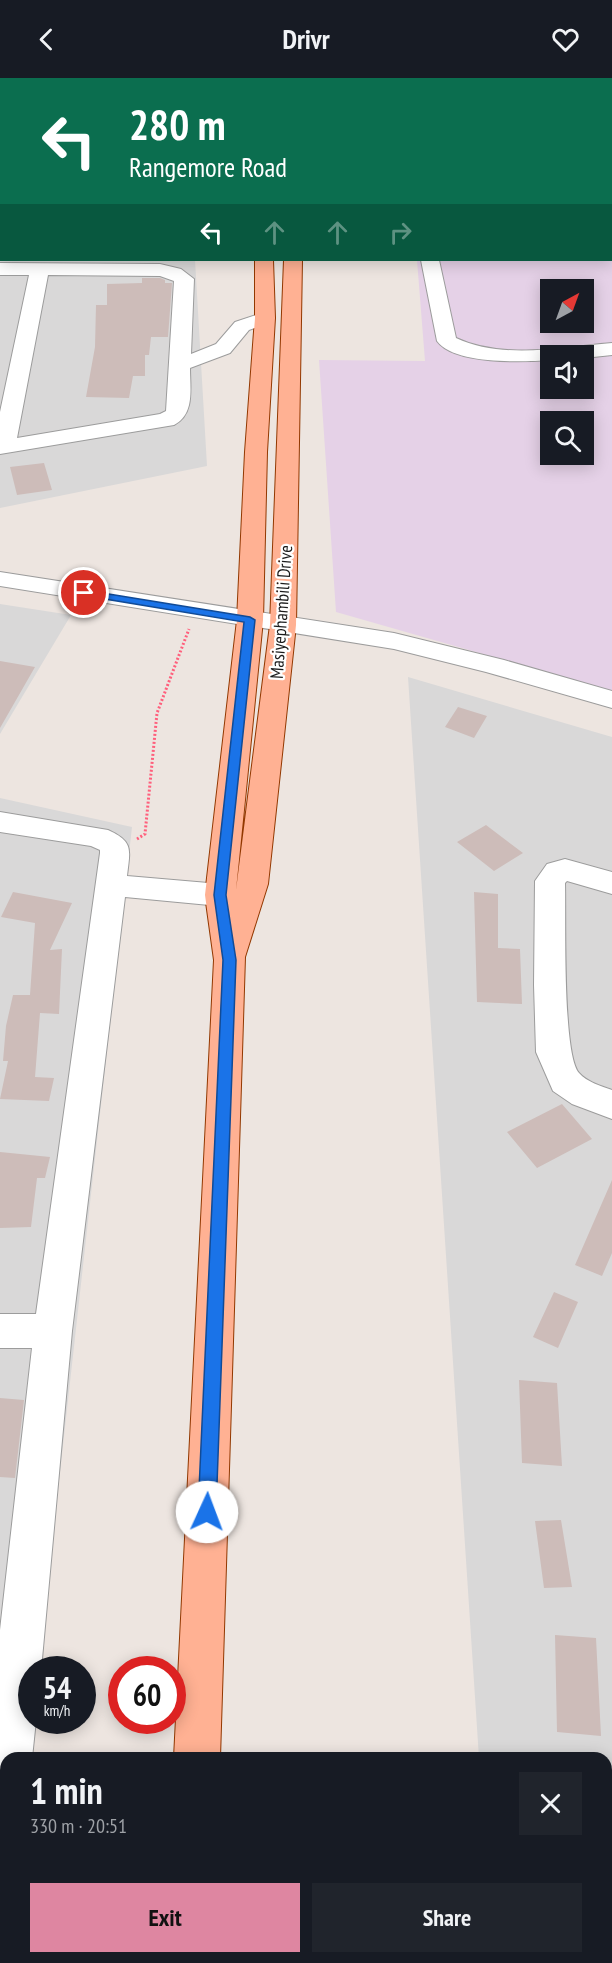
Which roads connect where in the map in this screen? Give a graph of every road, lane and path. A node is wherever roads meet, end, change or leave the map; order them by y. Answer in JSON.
{"nodes":[{"id":1,"x":264,"y":261,"type":"edge"},
{"id":2,"x":293,"y":261,"type":"edge"},
{"id":3,"x":430,"y":261,"type":"edge"},
{"id":4,"x":0,"y":269,"type":"edge"},
{"id":5,"x":40,"y":269,"type":"junction"},
{"id":6,"x":265,"y":318,"type":"junction"},
{"id":7,"x":612,"y":349,"type":"edge"},
{"id":8,"x":180,"y":364,"type":"junction"},
{"id":9,"x":2,"y":447,"type":"edge"},
{"id":10,"x":0,"y":579,"type":"edge"},
{"id":11,"x":196,"y":611,"type":"junction"},
{"id":12,"x":250,"y":620,"type":"junction"},
{"id":13,"x":283,"y":625,"type":"junction"},
{"id":14,"x":612,"y":700,"type":"edge"},
{"id":15,"x":0,"y":822,"type":"edge"},
{"id":16,"x":114,"y":845,"type":"junction"},
{"id":17,"x":612,"y":883,"type":"edge"},
{"id":18,"x":111,"y":885,"type":"junction"},
{"id":19,"x":220,"y":895,"type":"junction"},
{"id":20,"x":230,"y":960,"type":"junction"},
{"id":21,"x":612,"y":1105,"type":"edge"},
{"id":22,"x":0,"y":1330,"type":"edge"},
{"id":23,"x":53,"y":1331,"type":"junction"},
{"id":24,"x":10,"y":1752,"type":"edge"},
{"id":25,"x":197,"y":1752,"type":"edge"}],
"edges":[{"from":1,"to":6,"type":"main road","name":"Masiyephambili Drive"},
{"from":2,"to":13,"type":"main road","name":"Masiyephambili Drive"},
{"from":3,"to":7,"type":"street"},
{"from":4,"to":5,"type":"street"},
{"from":5,"to":8,"type":"street"},
{"from":5,"to":9,"type":"street"},
{"from":6,"to":8,"type":"street"},
{"from":6,"to":12,"type":"main road","name":"Masiyephambili Drive"},
{"from":8,"to":9,"type":"street"},
{"from":10,"to":11,"type":"street"},
{"from":11,"to":12,"type":"street"},
{"from":11,"to":16,"type":"path"},
{"from":12,"to":13,"type":"street"},
{"from":12,"to":19,"type":"main road","name":"Masiyephambili Drive"},
{"from":13,"to":14,"type":"street"},
{"from":13,"to":20,"type":"main road","name":"Masiyephambili Drive"},
{"from":15,"to":16,"type":"street"},
{"from":16,"to":18,"type":"street"},
{"from":17,"to":21,"type":"street"},
{"from":18,"to":19,"type":"street"},
{"from":18,"to":23,"type":"street"},
{"from":19,"to":20,"type":"main road","name":"Masiyephambili Drive"},
{"from":20,"to":25,"type":"main road","name":"Masiyephambili Drive"},
{"from":22,"to":23,"type":"street"},
{"from":23,"to":24,"type":"street"}]}
